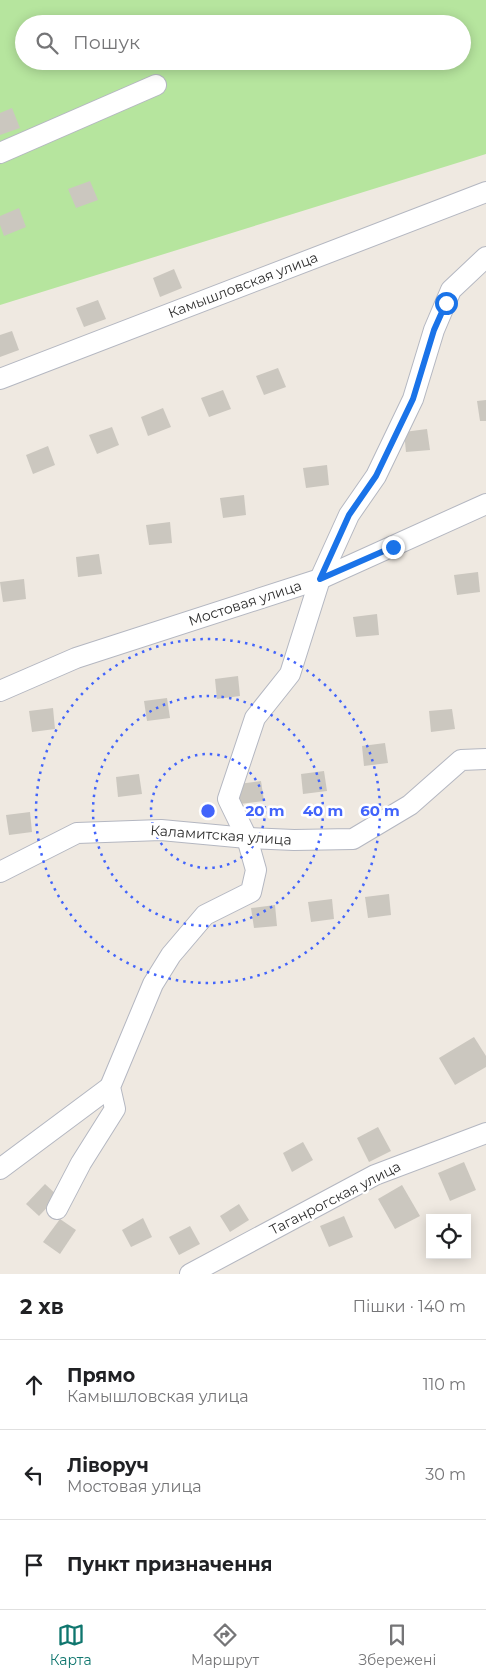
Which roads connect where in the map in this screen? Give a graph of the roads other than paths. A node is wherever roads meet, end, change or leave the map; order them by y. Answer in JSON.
{"nodes":[{"id":1,"x":156,"y":84,"type":"dead end"},
{"id":2,"x":0,"y":153,"type":"edge"},
{"id":3,"x":486,"y":192,"type":"edge"},
{"id":4,"x":486,"y":257,"type":"edge"},
{"id":5,"x":0,"y":379,"type":"edge"},
{"id":6,"x":486,"y":504,"type":"edge"},
{"id":7,"x":320,"y":579,"type":"junction"},
{"id":8,"x":0,"y":691,"type":"edge"},
{"id":9,"x":486,"y":759,"type":"edge"},
{"id":10,"x":247,"y":838,"type":"junction"},
{"id":11,"x":0,"y":872,"type":"edge"},
{"id":12,"x":110,"y":1087,"type":"junction"},
{"id":13,"x":486,"y":1133,"type":"edge"},
{"id":14,"x":0,"y":1169,"type":"edge"},
{"id":15,"x":57,"y":1210,"type":"dead end"},
{"id":16,"x":190,"y":1274,"type":"edge"}],
"edges":[{"from":1,"to":2,"type":"street"},
{"from":3,"to":5,"type":"street","name":"Камышловская улица"},
{"from":4,"to":7,"type":"street"},
{"from":6,"to":7,"type":"street","name":"Мостовая улица"},
{"from":7,"to":8,"type":"street","name":"Мостовая улица"},
{"from":7,"to":10,"type":"street"},
{"from":9,"to":10,"type":"street","name":"Каламитская улица"},
{"from":10,"to":11,"type":"street","name":"Каламитская улица"},
{"from":10,"to":12,"type":"street"},
{"from":12,"to":14,"type":"street"},
{"from":12,"to":15,"type":"street"},
{"from":13,"to":16,"type":"street","name":"Таганрогская улица"}]}
